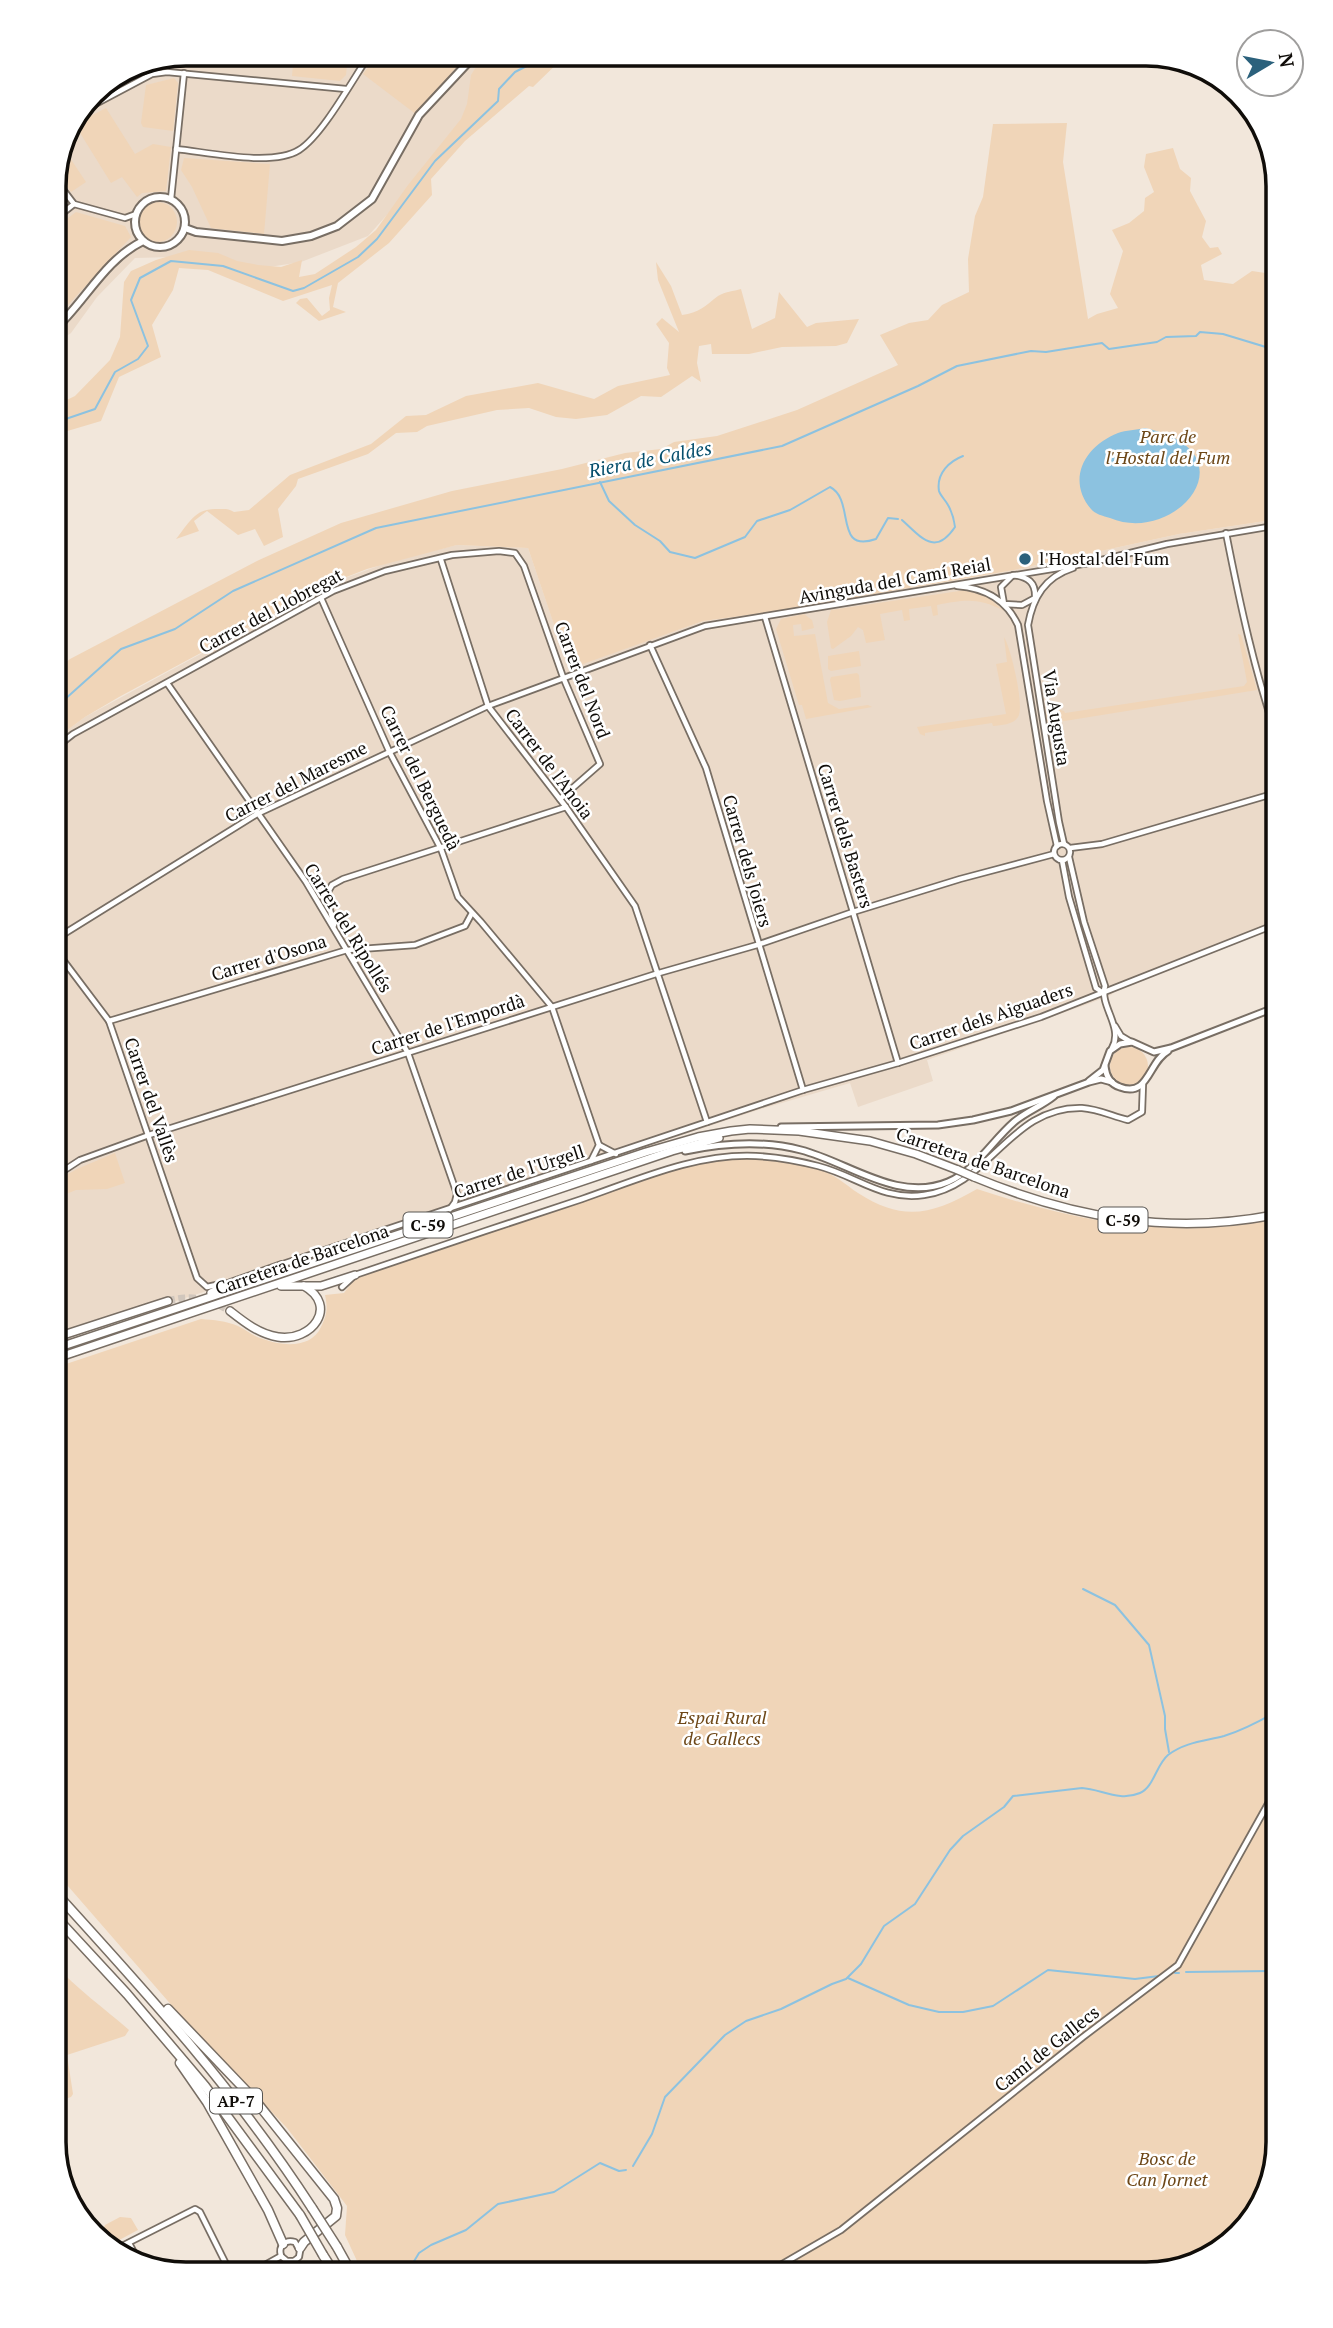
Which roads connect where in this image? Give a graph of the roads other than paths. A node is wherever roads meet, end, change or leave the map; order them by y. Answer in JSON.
{"nodes":[{"id":1,"x":362,"y":66,"type":"edge"},
{"id":2,"x":465,"y":66,"type":"edge"},
{"id":3,"x":184,"y":73,"type":"junction"},
{"id":4,"x":346,"y":89,"type":"junction"},
{"id":5,"x":103,"y":100,"type":"edge"},
{"id":6,"x":176,"y":149,"type":"junction"},
{"id":7,"x":67,"y":195,"type":"edge"},
{"id":8,"x":171,"y":199,"type":"junction"},
{"id":9,"x":74,"y":204,"type":"junction"},
{"id":10,"x":67,"y":209,"type":"edge"},
{"id":11,"x":136,"y":214,"type":"junction"},
{"id":12,"x":185,"y":228,"type":"junction"},
{"id":13,"x":143,"y":241,"type":"junction"},
{"id":14,"x":67,"y":315,"type":"edge"},
{"id":15,"x":1266,"y":527,"type":"edge"},
{"id":16,"x":1226,"y":533,"type":"junction"},
{"id":17,"x":519,"y":556,"type":"joint"},
{"id":18,"x":441,"y":560,"type":"junction"},
{"id":19,"x":1089,"y":563,"type":"junction"},
{"id":20,"x":1013,"y":575,"type":"junction"},
{"id":21,"x":950,"y":586,"type":"junction"},
{"id":22,"x":321,"y":598,"type":"junction"},
{"id":23,"x":1035,"y":598,"type":"junction"},
{"id":24,"x":1004,"y":604,"type":"junction"},
{"id":25,"x":765,"y":617,"type":"junction"},
{"id":26,"x":650,"y":645,"type":"junction"},
{"id":27,"x":563,"y":677,"type":"junction"},
{"id":28,"x":167,"y":683,"type":"junction"},
{"id":29,"x":1266,"y":700,"type":"edge"},
{"id":30,"x":488,"y":706,"type":"junction"},
{"id":31,"x":67,"y":739,"type":"edge"},
{"id":32,"x":389,"y":751,"type":"junction"},
{"id":33,"x":1266,"y":796,"type":"edge"},
{"id":34,"x":560,"y":799,"type":"junction"},
{"id":35,"x":566,"y":807,"type":"junction"},
{"id":36,"x":257,"y":814,"type":"junction"},
{"id":37,"x":1065,"y":844,"type":"junction"},
{"id":38,"x":1057,"y":846,"type":"junction"},
{"id":39,"x":1070,"y":848,"type":"junction"},
{"id":40,"x":441,"y":849,"type":"junction"},
{"id":41,"x":1054,"y":854,"type":"junction"},
{"id":42,"x":1069,"y":857,"type":"junction"},
{"id":43,"x":1062,"y":860,"type":"junction"},
{"id":44,"x":472,"y":912,"type":"junction"},
{"id":45,"x":853,"y":912,"type":"junction"},
{"id":46,"x":1266,"y":928,"type":"edge"},
{"id":47,"x":67,"y":932,"type":"edge"},
{"id":48,"x":336,"y":933,"type":"junction"},
{"id":49,"x":757,"y":945,"type":"junction"},
{"id":50,"x":347,"y":950,"type":"junction"},
{"id":51,"x":67,"y":965,"type":"edge"},
{"id":52,"x":659,"y":973,"type":"junction"},
{"id":53,"x":1103,"y":993,"type":"junction"},
{"id":54,"x":552,"y":1007,"type":"junction"},
{"id":55,"x":1266,"y":1011,"type":"edge"},
{"id":56,"x":109,"y":1021,"type":"junction"},
{"id":57,"x":1114,"y":1026,"type":"junction"},
{"id":58,"x":1132,"y":1042,"type":"junction"},
{"id":59,"x":1171,"y":1048,"type":"junction"},
{"id":60,"x":1144,"y":1049,"type":"junction"},
{"id":61,"x":1110,"y":1051,"type":"junction"},
{"id":62,"x":408,"y":1053,"type":"junction"},
{"id":63,"x":898,"y":1063,"type":"junction"},
{"id":64,"x":1105,"y":1066,"type":"junction"},
{"id":65,"x":1151,"y":1069,"type":"junction"},
{"id":66,"x":1088,"y":1082,"type":"junction"},
{"id":67,"x":1112,"y":1082,"type":"junction"},
{"id":68,"x":1143,"y":1084,"type":"junction"},
{"id":69,"x":1128,"y":1089,"type":"junction"},
{"id":70,"x":803,"y":1090,"type":"junction"},
{"id":71,"x":1054,"y":1096,"type":"junction"},
{"id":72,"x":1142,"y":1099,"type":"junction"},
{"id":73,"x":707,"y":1122,"type":"junction"},
{"id":74,"x":750,"y":1129,"type":"junction"},
{"id":75,"x":761,"y":1131,"type":"junction"},
{"id":76,"x":149,"y":1135,"type":"junction"},
{"id":77,"x":599,"y":1145,"type":"junction"},
{"id":78,"x":616,"y":1154,"type":"junction"},
{"id":79,"x":591,"y":1162,"type":"junction"},
{"id":80,"x":639,"y":1163,"type":"junction"},
{"id":81,"x":66,"y":1169,"type":"edge"},
{"id":82,"x":450,"y":1209,"type":"junction"},
{"id":83,"x":1266,"y":1216,"type":"edge"},
{"id":84,"x":282,"y":1265,"type":"junction"},
{"id":85,"x":195,"y":1274,"type":"joint"},
{"id":86,"x":355,"y":1275,"type":"junction"},
{"id":87,"x":304,"y":1286,"type":"junction"},
{"id":88,"x":342,"y":1287,"type":"dead end"},
{"id":89,"x":263,"y":1289,"type":"junction"},
{"id":90,"x":168,"y":1301,"type":"tunnel mouth"},
{"id":91,"x":192,"y":1303,"type":"junction"},
{"id":92,"x":230,"y":1311,"type":"tunnel mouth"},
{"id":93,"x":66,"y":1334,"type":"edge"},
{"id":94,"x":66,"y":1345,"type":"edge"},
{"id":95,"x":66,"y":1355,"type":"edge"},
{"id":96,"x":1266,"y":1807,"type":"edge"},
{"id":97,"x":66,"y":1904,"type":"edge"},
{"id":98,"x":66,"y":1928,"type":"edge"},
{"id":99,"x":153,"y":1999,"type":"junction"},
{"id":100,"x":154,"y":2026,"type":"junction"},
{"id":101,"x":129,"y":2243,"type":"junction"},
{"id":102,"x":126,"y":2244,"type":"edge"},
{"id":103,"x":283,"y":2244,"type":"junction"},
{"id":104,"x":132,"y":2248,"type":"edge"},
{"id":105,"x":300,"y":2248,"type":"junction"},
{"id":106,"x":281,"y":2256,"type":"junction"},
{"id":107,"x":225,"y":2261,"type":"edge"},
{"id":108,"x":271,"y":2261,"type":"edge"},
{"id":109,"x":294,"y":2261,"type":"joint"},
{"id":110,"x":327,"y":2261,"type":"edge"},
{"id":111,"x":345,"y":2261,"type":"edge"},
{"id":112,"x":786,"y":2262,"type":"edge"}],
"edges":[{"from":1,"to":4,"type":"street"},
{"from":2,"to":12,"type":"main road"},
{"from":3,"to":4,"type":"street"},
{"from":3,"to":5,"type":"street"},
{"from":3,"to":6,"type":"street"},
{"from":4,"to":6,"type":"street"},
{"from":6,"to":8,"type":"street"},
{"from":7,"to":9,"type":"street"},
{"from":8,"to":11,"type":"main road"},
{"from":8,"to":12,"type":"main road"},
{"from":9,"to":10,"type":"street"},
{"from":9,"to":11,"type":"street"},
{"from":11,"to":13,"type":"main road"},
{"from":12,"to":13,"type":"main road"},
{"from":13,"to":14,"type":"main road"},
{"from":15,"to":16,"type":"street","name":"Avinguda del Camí Reial"},
{"from":16,"to":19,"type":"street","name":"Avinguda del Camí Reial"},
{"from":16,"to":29,"type":"street"},
{"from":17,"to":18,"type":"street","name":"Carrer del Llobregat"},
{"from":17,"to":27,"type":"street","name":"Carrer del Nord"},
{"from":18,"to":22,"type":"street","name":"Carrer del Llobregat"},
{"from":18,"to":30,"type":"street","name":"Carrer de l'Anoia"},
{"from":19,"to":20,"type":"street","name":"Avinguda del Camí Reial"},
{"from":19,"to":23,"type":"street"},
{"from":20,"to":21,"type":"street","name":"Avinguda del Camí Reial"},
{"from":20,"to":23,"type":"street"},
{"from":20,"to":24,"type":"street"},
{"from":21,"to":24,"type":"street"},
{"from":21,"to":25,"type":"street","name":"Avinguda del Camí Reial"},
{"from":22,"to":28,"type":"street","name":"Carrer del Llobregat"},
{"from":22,"to":32,"type":"street","name":"Carrer del Berguedà"},
{"from":23,"to":24,"type":"street"},
{"from":23,"to":37,"type":"street","name":"Via Augusta"},
{"from":24,"to":38,"type":"street","name":"Via Augusta"},
{"from":25,"to":26,"type":"street","name":"Avinguda del Camí Reial"},
{"from":25,"to":45,"type":"street","name":"Carrer dels Basters"},
{"from":26,"to":27,"type":"street","name":"Avinguda del Camí Reial"},
{"from":26,"to":49,"type":"street","name":"Carrer dels Joiers"},
{"from":27,"to":30,"type":"street","name":"Carrer del Maresme"},
{"from":27,"to":34,"type":"street","name":"Carrer del Nord"},
{"from":28,"to":31,"type":"street","name":"Carrer del Llobregat"},
{"from":28,"to":36,"type":"street","name":"Carrer del Ripollés"},
{"from":30,"to":32,"type":"street","name":"Carrer del Maresme"},
{"from":30,"to":34,"type":"street","name":"Carrer de l'Anoia"},
{"from":32,"to":36,"type":"street","name":"Carrer del Maresme"},
{"from":32,"to":40,"type":"street","name":"Carrer del Berguedà"},
{"from":33,"to":39,"type":"street"},
{"from":34,"to":35,"type":"street","name":"Carrer de l'Anoia"},
{"from":35,"to":40,"type":"street"},
{"from":35,"to":52,"type":"street","name":"Carrer de l'Anoia"},
{"from":36,"to":47,"type":"street","name":"Carrer del Maresme"},
{"from":36,"to":48,"type":"street","name":"Carrer del Ripollés"},
{"from":37,"to":38,"type":"street"},
{"from":37,"to":39,"type":"street"},
{"from":38,"to":41,"type":"street"},
{"from":39,"to":42,"type":"street"},
{"from":40,"to":44,"type":"street","name":"Carrer del Berguedà"},
{"from":40,"to":48,"type":"street"},
{"from":41,"to":43,"type":"street"},
{"from":41,"to":45,"type":"street","name":"Carrer de l'Empordà"},
{"from":42,"to":43,"type":"street"},
{"from":42,"to":53,"type":"street"},
{"from":43,"to":53,"type":"street"},
{"from":44,"to":50,"type":"street","name":"Carrer d'Osona"},
{"from":44,"to":54,"type":"street","name":"Carrer del Berguedà"},
{"from":45,"to":49,"type":"street","name":"Carrer de l'Empordà"},
{"from":45,"to":63,"type":"street","name":"Carrer dels Basters"},
{"from":46,"to":53,"type":"street","name":"Carrer dels Aiguaders"},
{"from":48,"to":50,"type":"street","name":"Carrer del Ripollés"},
{"from":49,"to":52,"type":"street","name":"Carrer de l'Empordà"},
{"from":49,"to":70,"type":"street","name":"Carrer dels Joiers"},
{"from":50,"to":56,"type":"street","name":"Carrer d'Osona"},
{"from":50,"to":62,"type":"street","name":"Carrer del Ripollés"},
{"from":51,"to":56,"type":"street","name":"Carrer del Vallès"},
{"from":52,"to":54,"type":"street","name":"Carrer de l'Empordà"},
{"from":52,"to":73,"type":"street"},
{"from":53,"to":57,"type":"street"},
{"from":53,"to":63,"type":"street","name":"Carrer dels Aiguaders"},
{"from":54,"to":62,"type":"street","name":"Carrer de l'Empordà"},
{"from":54,"to":77,"type":"street","name":"Carrer del Berguedà"},
{"from":55,"to":59,"type":"street"},
{"from":56,"to":76,"type":"street","name":"Carrer del Vallès"},
{"from":57,"to":58,"type":"street"},
{"from":57,"to":61,"type":"street"},
{"from":58,"to":60,"type":"street"},
{"from":58,"to":61,"type":"street"},
{"from":59,"to":60,"type":"street"},
{"from":59,"to":65,"type":"street"},
{"from":60,"to":65,"type":"street"},
{"from":61,"to":64,"type":"street"},
{"from":62,"to":76,"type":"street","name":"Carrer de l'Empordà"},
{"from":62,"to":82,"type":"street","name":"Carrer del Ripollés"},
{"from":63,"to":70,"type":"street","name":"Carrer dels Aiguaders"},
{"from":64,"to":66,"type":"street"},
{"from":64,"to":67,"type":"street"},
{"from":65,"to":68,"type":"street"},
{"from":66,"to":67,"type":"street"},
{"from":66,"to":71,"type":"street"},
{"from":67,"to":69,"type":"street"},
{"from":68,"to":69,"type":"street"},
{"from":68,"to":72,"type":"street"},
{"from":69,"to":72,"type":"street"},
{"from":70,"to":73,"type":"street","name":"Carrer dels Aiguaders"},
{"from":71,"to":74,"type":"street"},
{"from":71,"to":80,"type":"street"},
{"from":72,"to":86,"type":"street"},
{"from":73,"to":78,"type":"street","name":"Carrer de l'Urgell"},
{"from":74,"to":75,"type":"highway","name":"Carretera de Barcelona","number":"C-59"},
{"from":74,"to":91,"type":"highway","name":"Carretera de Barcelona","number":"C-59"},
{"from":75,"to":80,"type":"highway","name":"Carretera de Barcelona","number":"C-59"},
{"from":75,"to":83,"type":"highway","name":"Carretera de Barcelona","number":"C-59","bridge":true},
{"from":76,"to":81,"type":"street","name":"Carrer de l'Empordà"},
{"from":76,"to":85,"type":"street","name":"Carrer del Vallès"},
{"from":77,"to":78,"type":"street"},
{"from":77,"to":79,"type":"street"},
{"from":78,"to":79,"type":"street","name":"Carrer de l'Urgell"},
{"from":79,"to":82,"type":"street","name":"Carrer de l'Urgell"},
{"from":80,"to":89,"type":"highway","name":"Carretera de Barcelona","number":"C-59"},
{"from":82,"to":84,"type":"street","name":"Carrer de l'Urgell"},
{"from":84,"to":85,"type":"street","name":"Carrer de l'Urgell"},
{"from":84,"to":91,"type":"highway"},
{"from":86,"to":87,"type":"highway"},
{"from":86,"to":88,"type":"street"},
{"from":87,"to":89,"type":"highway"},
{"from":87,"to":92,"type":"highway"},
{"from":89,"to":95,"type":"highway","name":"Carretera de Barcelona","number":"C-59"},
{"from":90,"to":93,"type":"highway"},
{"from":91,"to":94,"type":"highway","name":"Carretera de Barcelona","number":"C-59"},
{"from":96,"to":112,"type":"street","name":"Camí de Gallecs"},
{"from":97,"to":99,"type":"highway","number":"AP-7"},
{"from":98,"to":100,"type":"highway","number":"AP-7"},
{"from":99,"to":105,"type":"highway"},
{"from":99,"to":111,"type":"highway","number":"AP-7","bridge":true},
{"from":100,"to":103,"type":"highway"},
{"from":100,"to":110,"type":"highway","number":"AP-7","bridge":true},
{"from":101,"to":102,"type":"street"},
{"from":101,"to":104,"type":"street"},
{"from":101,"to":107,"type":"street"},
{"from":103,"to":105,"type":"street"},
{"from":103,"to":106,"type":"street"},
{"from":105,"to":109,"type":"street"},
{"from":106,"to":108,"type":"street"},
{"from":106,"to":109,"type":"street"}]}
